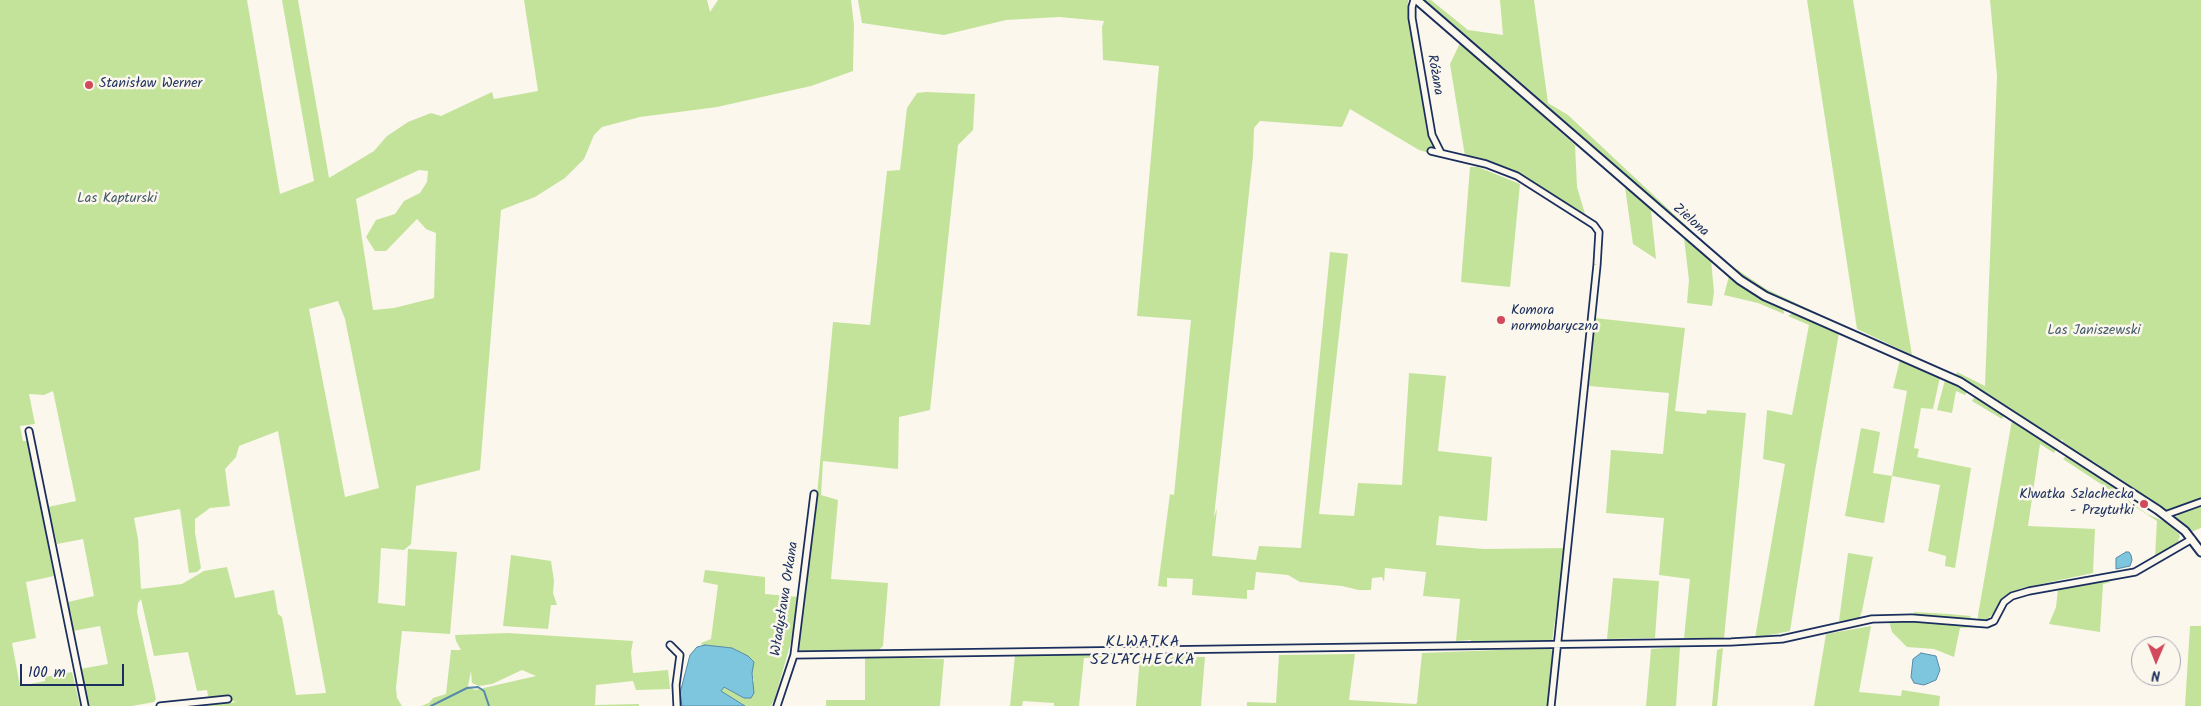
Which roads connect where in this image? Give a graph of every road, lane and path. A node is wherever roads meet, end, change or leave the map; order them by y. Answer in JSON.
{"nodes":[{"id":1,"x":1416,"y":0,"type":"edge"},
{"id":2,"x":1431,"y":151,"type":"dead end"},
{"id":3,"x":1442,"y":153,"type":"junction"},
{"id":4,"x":29,"y":431,"type":"dead end"},
{"id":5,"x":814,"y":494,"type":"dead end"},
{"id":6,"x":2201,"y":502,"type":"edge"},
{"id":7,"x":2165,"y":515,"type":"junction"},
{"id":8,"x":2192,"y":539,"type":"junction"},
{"id":9,"x":2201,"y":552,"type":"edge"},
{"id":10,"x":670,"y":645,"type":"dead end"},
{"id":11,"x":1558,"y":645,"type":"junction"},
{"id":12,"x":794,"y":655,"type":"junction"},
{"id":13,"x":228,"y":699,"type":"dead end"},
{"id":14,"x":85,"y":706,"type":"edge"},
{"id":15,"x":160,"y":706,"type":"edge"},
{"id":16,"x":677,"y":706,"type":"edge"},
{"id":17,"x":777,"y":706,"type":"edge"},
{"id":18,"x":1551,"y":706,"type":"edge"}],
"edges":[{"from":1,"to":3,"type":"street","name":"Różana"},
{"from":1,"to":7,"type":"street","name":"Zielona"},
{"from":2,"to":3,"type":"street"},
{"from":3,"to":11,"type":"street"},
{"from":4,"to":14,"type":"street"},
{"from":5,"to":12,"type":"street","name":"Władysława Orkana"},
{"from":6,"to":7,"type":"street"},
{"from":7,"to":8,"type":"street","name":"Zielona"},
{"from":8,"to":9,"type":"street","name":"Zielona"},
{"from":8,"to":11,"type":"street"},
{"from":10,"to":16,"type":"street"},
{"from":11,"to":12,"type":"street"},
{"from":11,"to":18,"type":"street"},
{"from":12,"to":17,"type":"street","name":"Władysława Orkana"},
{"from":13,"to":15,"type":"street"}]}
